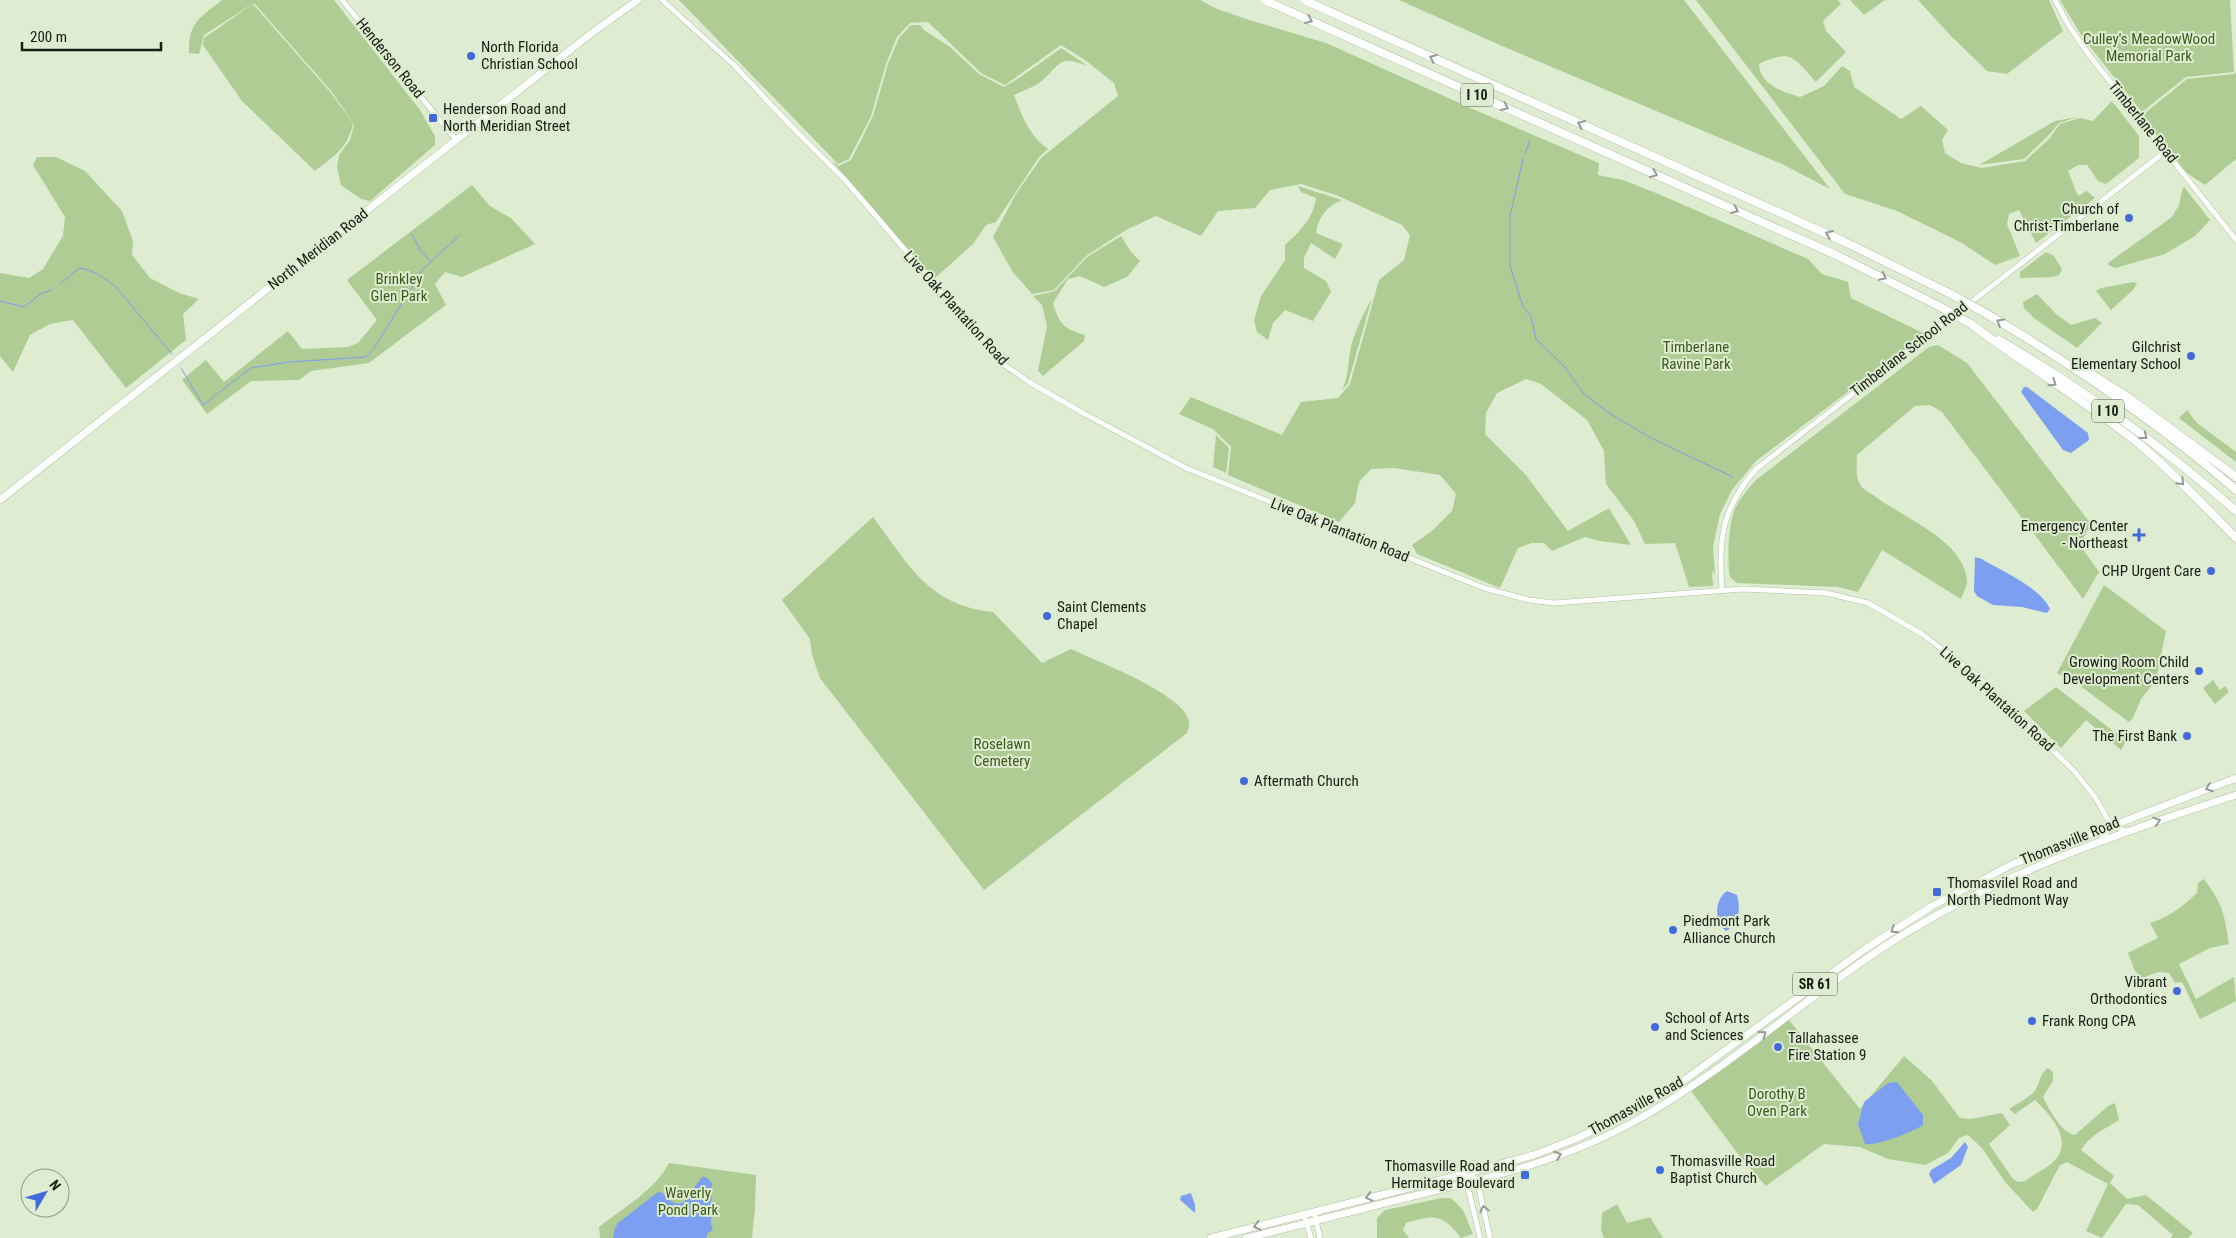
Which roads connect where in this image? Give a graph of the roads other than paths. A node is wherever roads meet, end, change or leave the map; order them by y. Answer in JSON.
{"nodes":[{"id":1,"x":342,"y":0,"type":"edge"},
{"id":2,"x":638,"y":0,"type":"edge"},
{"id":3,"x":662,"y":0,"type":"edge"},
{"id":4,"x":1264,"y":0,"type":"edge"},
{"id":5,"x":1304,"y":0,"type":"edge"},
{"id":6,"x":2055,"y":0,"type":"edge"},
{"id":7,"x":456,"y":140,"type":"junction"},
{"id":8,"x":2166,"y":151,"type":"junction"},
{"id":9,"x":2236,"y":240,"type":"edge"},
{"id":10,"x":1971,"y":324,"type":"junction"},
{"id":11,"x":2014,"y":330,"type":"junction"},
{"id":12,"x":2236,"y":478,"type":"edge"},
{"id":13,"x":2236,"y":490,"type":"edge"},
{"id":14,"x":0,"y":500,"type":"edge"},
{"id":15,"x":2236,"y":511,"type":"edge"},
{"id":16,"x":2236,"y":538,"type":"edge"},
{"id":17,"x":1722,"y":589,"type":"junction"},
{"id":18,"x":2236,"y":778,"type":"edge"},
{"id":19,"x":2236,"y":795,"type":"edge"},
{"id":20,"x":2111,"y":825,"type":"junction"},
{"id":21,"x":2126,"y":831,"type":"junction"},
{"id":22,"x":2101,"y":840,"type":"junction"},
{"id":23,"x":1992,"y":874,"type":"junction"},
{"id":24,"x":1997,"y":884,"type":"junction"},
{"id":25,"x":1775,"y":1014,"type":"junction"},
{"id":26,"x":1781,"y":1021,"type":"junction"},
{"id":27,"x":1732,"y":1046,"type":"junction"},
{"id":28,"x":1737,"y":1053,"type":"junction"},
{"id":29,"x":1468,"y":1173,"type":"junction"},
{"id":30,"x":1477,"y":1180,"type":"junction"},
{"id":31,"x":1467,"y":1183,"type":"junction"},
{"id":32,"x":1314,"y":1212,"type":"junction"},
{"id":33,"x":1304,"y":1215,"type":"junction"},
{"id":34,"x":1316,"y":1221,"type":"junction"},
{"id":35,"x":1306,"y":1223,"type":"junction"},
{"id":36,"x":1210,"y":1238,"type":"edge"},
{"id":37,"x":1246,"y":1238,"type":"edge"},
{"id":38,"x":1311,"y":1238,"type":"edge"},
{"id":39,"x":1320,"y":1238,"type":"edge"},
{"id":40,"x":1480,"y":1238,"type":"edge"},
{"id":41,"x":1490,"y":1238,"type":"edge"}],
"edges":[{"from":1,"to":7,"type":"street","name":"Henderson Road"},
{"from":2,"to":7,"type":"main road","name":"North Meridian Road"},
{"from":3,"to":17,"type":"street","name":"Live Oak Plantation Road"},
{"from":4,"to":10,"type":"highway","number":"I 10","one_way":true,"bridge":true},
{"from":11,"to":5,"type":"highway","number":"I 10","one_way":true,"bridge":true},
{"from":6,"to":8,"type":"street","name":"Timberlane Road"},
{"from":7,"to":14,"type":"main road","name":"North Meridian Road"},
{"from":8,"to":9,"type":"street","name":"Timberlane Road"},
{"from":8,"to":17,"type":"street","name":"Timberlane School Road"},
{"from":10,"to":15,"type":"highway","number":"I 10","one_way":true},
{"from":10,"to":16,"type":"highway","one_way":true},
{"from":11,"to":12,"type":"highway"},
{"from":11,"to":13,"type":"highway","number":"I 10"},
{"from":17,"to":20,"type":"street","name":"Live Oak Plantation Road"},
{"from":18,"to":20,"type":"main road","name":"Thomasville Road","number":"SR 61","one_way":true},
{"from":21,"to":19,"type":"main road","name":"Thomasville Road","number":"SR 61","one_way":true},
{"from":20,"to":21,"type":"street"},
{"from":20,"to":22,"type":"street"},
{"from":20,"to":23,"type":"main road","name":"Thomasville Road","number":"SR 61"},
{"from":21,"to":22,"type":"main road","name":"Thomasville Road","number":"SR 61"},
{"from":22,"to":24,"type":"main road","name":"Thomasville Road","number":"SR 61"},
{"from":23,"to":24,"type":"main road"},
{"from":23,"to":25,"type":"main road","name":"Thomasville Road","number":"SR 61","one_way":true},
{"from":24,"to":26,"type":"main road","name":"Thomasville Road","number":"SR 61"},
{"from":25,"to":26,"type":"main road"},
{"from":25,"to":27,"type":"main road","name":"Thomasville Road","number":"SR 61"},
{"from":28,"to":26,"type":"main road","name":"Thomasville Road","number":"SR 61","one_way":true},
{"from":27,"to":28,"type":"main road"},
{"from":27,"to":29,"type":"main road","name":"Thomasville Road","number":"SR 61"},
{"from":30,"to":28,"type":"main road","name":"Thomasville Road","number":"SR 61","one_way":true},
{"from":29,"to":30,"type":"street"},
{"from":29,"to":31,"type":"street"},
{"from":29,"to":32,"type":"main road","name":"Thomasville Road","number":"SR 61","one_way":true},
{"from":30,"to":31,"type":"main road","name":"Thomasville Road","number":"SR 61"},
{"from":41,"to":30,"type":"street","one_way":true},
{"from":31,"to":34,"type":"main road","name":"Thomasville Road","number":"SR 61"},
{"from":31,"to":40,"type":"street"},
{"from":32,"to":33,"type":"main road","name":"Thomasville Road","number":"SR 61"},
{"from":32,"to":34,"type":"street"},
{"from":33,"to":35,"type":"street"},
{"from":33,"to":36,"type":"main road","name":"Thomasville Road","number":"SR 61","one_way":true},
{"from":34,"to":35,"type":"main road","name":"Thomasville Road","number":"SR 61"},
{"from":34,"to":39,"type":"street"},
{"from":35,"to":37,"type":"main road","name":"Thomasville Road","number":"SR 61"},
{"from":35,"to":38,"type":"street"}]}
